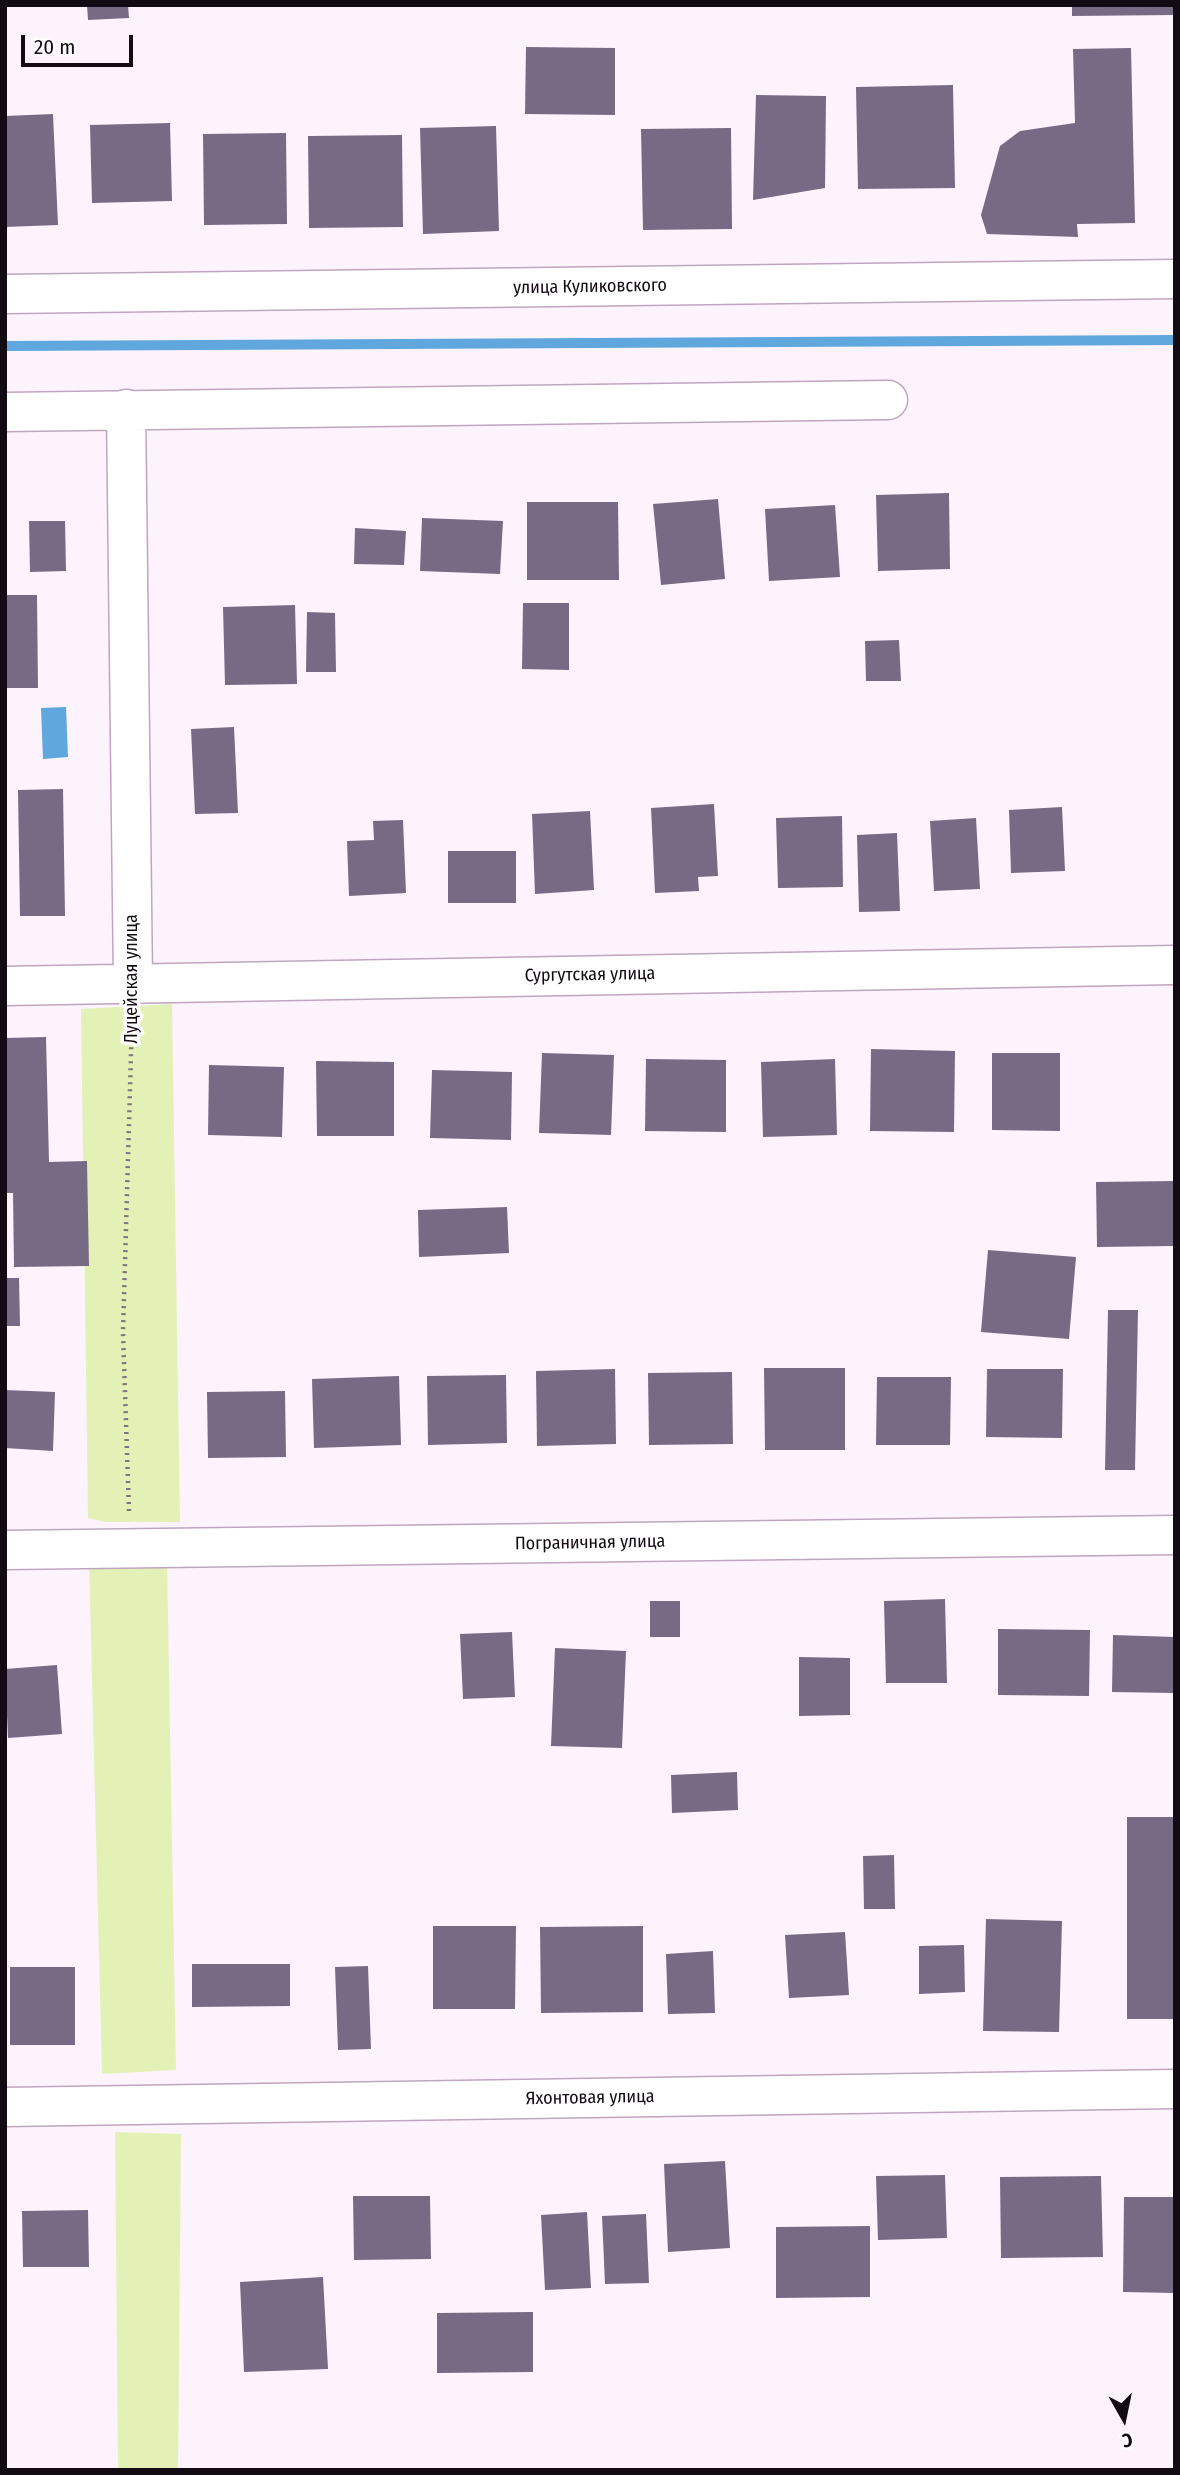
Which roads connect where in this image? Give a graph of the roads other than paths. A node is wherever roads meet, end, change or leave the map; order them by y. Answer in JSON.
{"nodes":[{"id":1,"x":1175,"y":279,"type":"edge"},
{"id":2,"x":5,"y":294,"type":"edge"},
{"id":3,"x":888,"y":400,"type":"dead end"},
{"id":4,"x":126,"y":409,"type":"junction"},
{"id":5,"x":5,"y":411,"type":"edge"},
{"id":6,"x":1175,"y":965,"type":"edge"},
{"id":7,"x":133,"y":984,"type":"junction"},
{"id":8,"x":5,"y":986,"type":"edge"},
{"id":9,"x":1175,"y":1535,"type":"edge"},
{"id":10,"x":5,"y":1550,"type":"edge"},
{"id":11,"x":1175,"y":2089,"type":"edge"},
{"id":12,"x":5,"y":2106,"type":"edge"}],
"edges":[{"from":1,"to":2,"type":"street","name":"улица Куликовского"},
{"from":3,"to":4,"type":"street"},
{"from":4,"to":5,"type":"street"},
{"from":4,"to":7,"type":"street","name":"Луцейская улица"},
{"from":6,"to":7,"type":"street","name":"Сургутская улица"},
{"from":7,"to":8,"type":"street","name":"Сургутская улица"},
{"from":9,"to":10,"type":"street","name":"Пограничная улица"},
{"from":11,"to":12,"type":"street","name":"Яхонтовая улица"}]}
